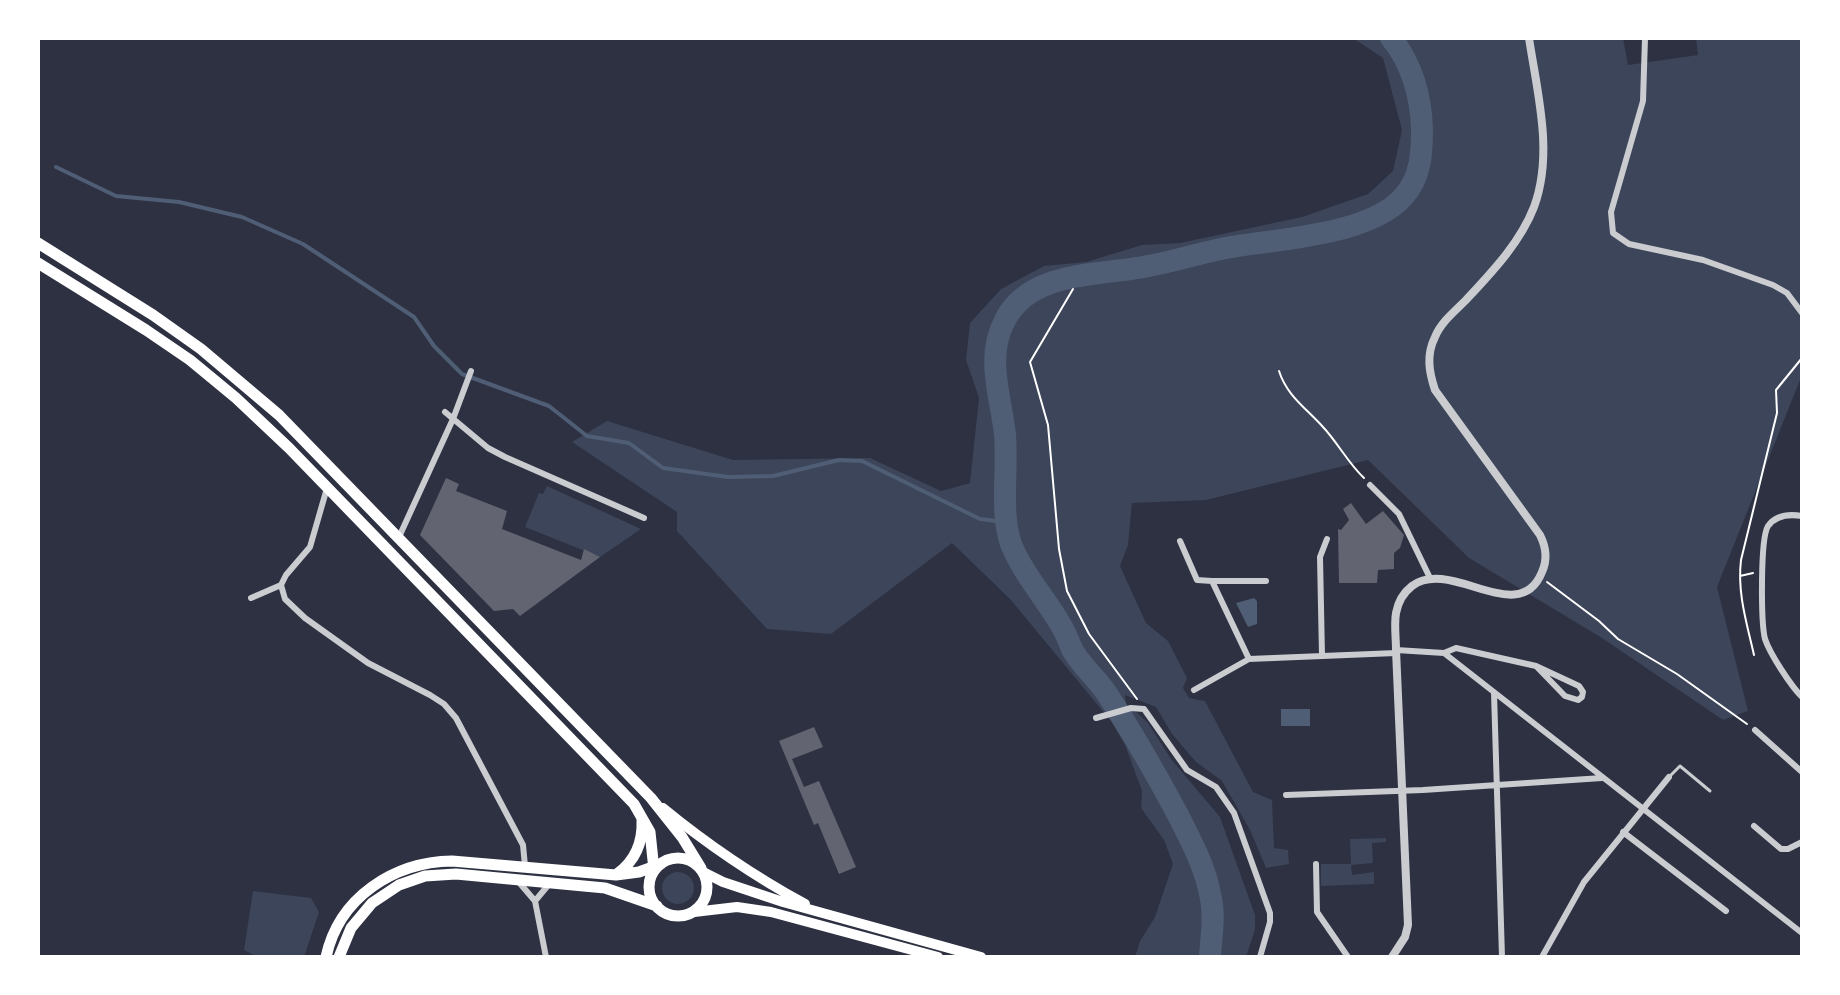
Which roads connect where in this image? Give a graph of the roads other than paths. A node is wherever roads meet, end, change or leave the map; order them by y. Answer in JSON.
{"nodes":[{"id":1,"x":1529,"y":38,"type":"edge"},
{"id":2,"x":1645,"y":38,"type":"edge"},
{"id":3,"x":38,"y":243,"type":"edge"},
{"id":4,"x":38,"y":263,"type":"edge"},
{"id":5,"x":1802,"y":313,"type":"edge"},
{"id":6,"x":471,"y":371,"type":"dead end"},
{"id":7,"x":445,"y":412,"type":"dead end"},
{"id":8,"x":453,"y":419,"type":"junction"},
{"id":9,"x":1370,"y":485,"type":"road end"},
{"id":10,"x":327,"y":487,"type":"junction"},
{"id":11,"x":1802,"y":516,"type":"edge"},
{"id":12,"x":644,"y":518,"type":"dead end"},
{"id":13,"x":399,"y":537,"type":"junction"},
{"id":14,"x":1327,"y":539,"type":"dead end"},
{"id":15,"x":1180,"y":541,"type":"dead end"},
{"id":16,"x":1430,"y":578,"type":"junction"},
{"id":17,"x":1212,"y":581,"type":"junction"},
{"id":18,"x":1266,"y":581,"type":"dead end"},
{"id":19,"x":281,"y":585,"type":"junction"},
{"id":20,"x":251,"y":598,"type":"dead end"},
{"id":21,"x":1396,"y":652,"type":"junction"},
{"id":22,"x":1444,"y":653,"type":"junction"},
{"id":23,"x":1322,"y":656,"type":"junction"},
{"id":24,"x":1249,"y":659,"type":"junction"},
{"id":25,"x":1536,"y":666,"type":"junction"},
{"id":26,"x":1194,"y":690,"type":"dead end"},
{"id":27,"x":1494,"y":693,"type":"junction"},
{"id":28,"x":1802,"y":697,"type":"edge"},
{"id":29,"x":1096,"y":718,"type":"dead end"},
{"id":30,"x":1755,"y":730,"type":"road end"},
{"id":31,"x":1802,"y":772,"type":"edge"},
{"id":32,"x":1669,"y":777,"type":"joint"},
{"id":33,"x":1603,"y":778,"type":"junction"},
{"id":34,"x":1495,"y":786,"type":"junction"},
{"id":35,"x":1402,"y":791,"type":"junction"},
{"id":36,"x":1710,"y":791,"type":"dead end"},
{"id":37,"x":1286,"y":795,"type":"dead end"},
{"id":38,"x":651,"y":798,"type":"junction"},
{"id":39,"x":637,"y":808,"type":"junction"},
{"id":40,"x":1642,"y":808,"type":"junction"},
{"id":41,"x":1754,"y":826,"type":"dead end"},
{"id":42,"x":1623,"y":832,"type":"junction"},
{"id":43,"x":1802,"y":842,"type":"edge"},
{"id":44,"x":1316,"y":864,"type":"dead end"},
{"id":45,"x":525,"y":866,"type":"junction"},
{"id":46,"x":657,"y":867,"type":"junction"},
{"id":47,"x":702,"y":870,"type":"junction"},
{"id":48,"x":616,"y":875,"type":"junction"},
{"id":49,"x":517,"y":879,"type":"junction"},
{"id":50,"x":552,"y":882,"type":"junction"},
{"id":51,"x":535,"y":901,"type":"junction"},
{"id":52,"x":657,"y":906,"type":"junction"},
{"id":53,"x":814,"y":909,"type":"junction"},
{"id":54,"x":1726,"y":911,"type":"dead end"},
{"id":55,"x":694,"y":912,"type":"junction"},
{"id":56,"x":1802,"y":933,"type":"edge"},
{"id":57,"x":326,"y":957,"type":"edge"},
{"id":58,"x":339,"y":957,"type":"edge"},
{"id":59,"x":546,"y":957,"type":"edge"},
{"id":60,"x":938,"y":957,"type":"edge"},
{"id":61,"x":981,"y":957,"type":"edge"},
{"id":62,"x":1260,"y":957,"type":"edge"},
{"id":63,"x":1348,"y":957,"type":"edge"},
{"id":64,"x":1392,"y":957,"type":"edge"},
{"id":65,"x":1502,"y":957,"type":"edge"},
{"id":66,"x":1542,"y":957,"type":"edge"}],
"edges":[{"from":1,"to":16,"type":"street"},
{"from":2,"to":5,"type":"street"},
{"from":3,"to":13,"type":"highway"},
{"from":4,"to":10,"type":"highway"},
{"from":6,"to":8,"type":"street"},
{"from":7,"to":8,"type":"street"},
{"from":8,"to":12,"type":"street"},
{"from":8,"to":13,"type":"street"},
{"from":9,"to":16,"type":"street"},
{"from":10,"to":19,"type":"street"},
{"from":10,"to":39,"type":"highway"},
{"from":11,"to":28,"type":"street"},
{"from":13,"to":38,"type":"highway"},
{"from":14,"to":23,"type":"street"},
{"from":15,"to":17,"type":"street"},
{"from":16,"to":21,"type":"street"},
{"from":17,"to":18,"type":"street"},
{"from":17,"to":24,"type":"street"},
{"from":19,"to":20,"type":"street"},
{"from":19,"to":45,"type":"street"},
{"from":21,"to":22,"type":"street"},
{"from":21,"to":23,"type":"street"},
{"from":21,"to":35,"type":"street"},
{"from":22,"to":25,"type":"street"},
{"from":22,"to":27,"type":"street"},
{"from":23,"to":24,"type":"street"},
{"from":24,"to":26,"type":"street"},
{"from":25,"to":25,"type":"street"},
{"from":27,"to":33,"type":"street"},
{"from":27,"to":34,"type":"street"},
{"from":29,"to":62,"type":"street"},
{"from":30,"to":31,"type":"street"},
{"from":32,"to":36,"type":"lane"},
{"from":32,"to":40,"type":"street"},
{"from":33,"to":34,"type":"street"},
{"from":33,"to":40,"type":"street"},
{"from":34,"to":35,"type":"street"},
{"from":34,"to":65,"type":"street"},
{"from":35,"to":37,"type":"street"},
{"from":35,"to":64,"type":"street"},
{"from":38,"to":47,"type":"highway"},
{"from":38,"to":53,"type":"main road"},
{"from":39,"to":46,"type":"highway"},
{"from":39,"to":48,"type":"highway"},
{"from":40,"to":42,"type":"street"},
{"from":40,"to":56,"type":"street"},
{"from":41,"to":43,"type":"street"},
{"from":42,"to":54,"type":"street"},
{"from":42,"to":66,"type":"street"},
{"from":44,"to":63,"type":"street"},
{"from":45,"to":48,"type":"highway"},
{"from":45,"to":57,"type":"highway"},
{"from":46,"to":47,"type":"highway"},
{"from":46,"to":48,"type":"highway"},
{"from":46,"to":52,"type":"highway"},
{"from":47,"to":53,"type":"main road"},
{"from":47,"to":55,"type":"highway"},
{"from":49,"to":50,"type":"highway"},
{"from":49,"to":51,"type":"street"},
{"from":49,"to":58,"type":"highway"},
{"from":50,"to":51,"type":"street"},
{"from":50,"to":52,"type":"highway"},
{"from":51,"to":59,"type":"street"},
{"from":52,"to":55,"type":"highway"},
{"from":53,"to":61,"type":"main road"},
{"from":55,"to":60,"type":"main road"}]}
